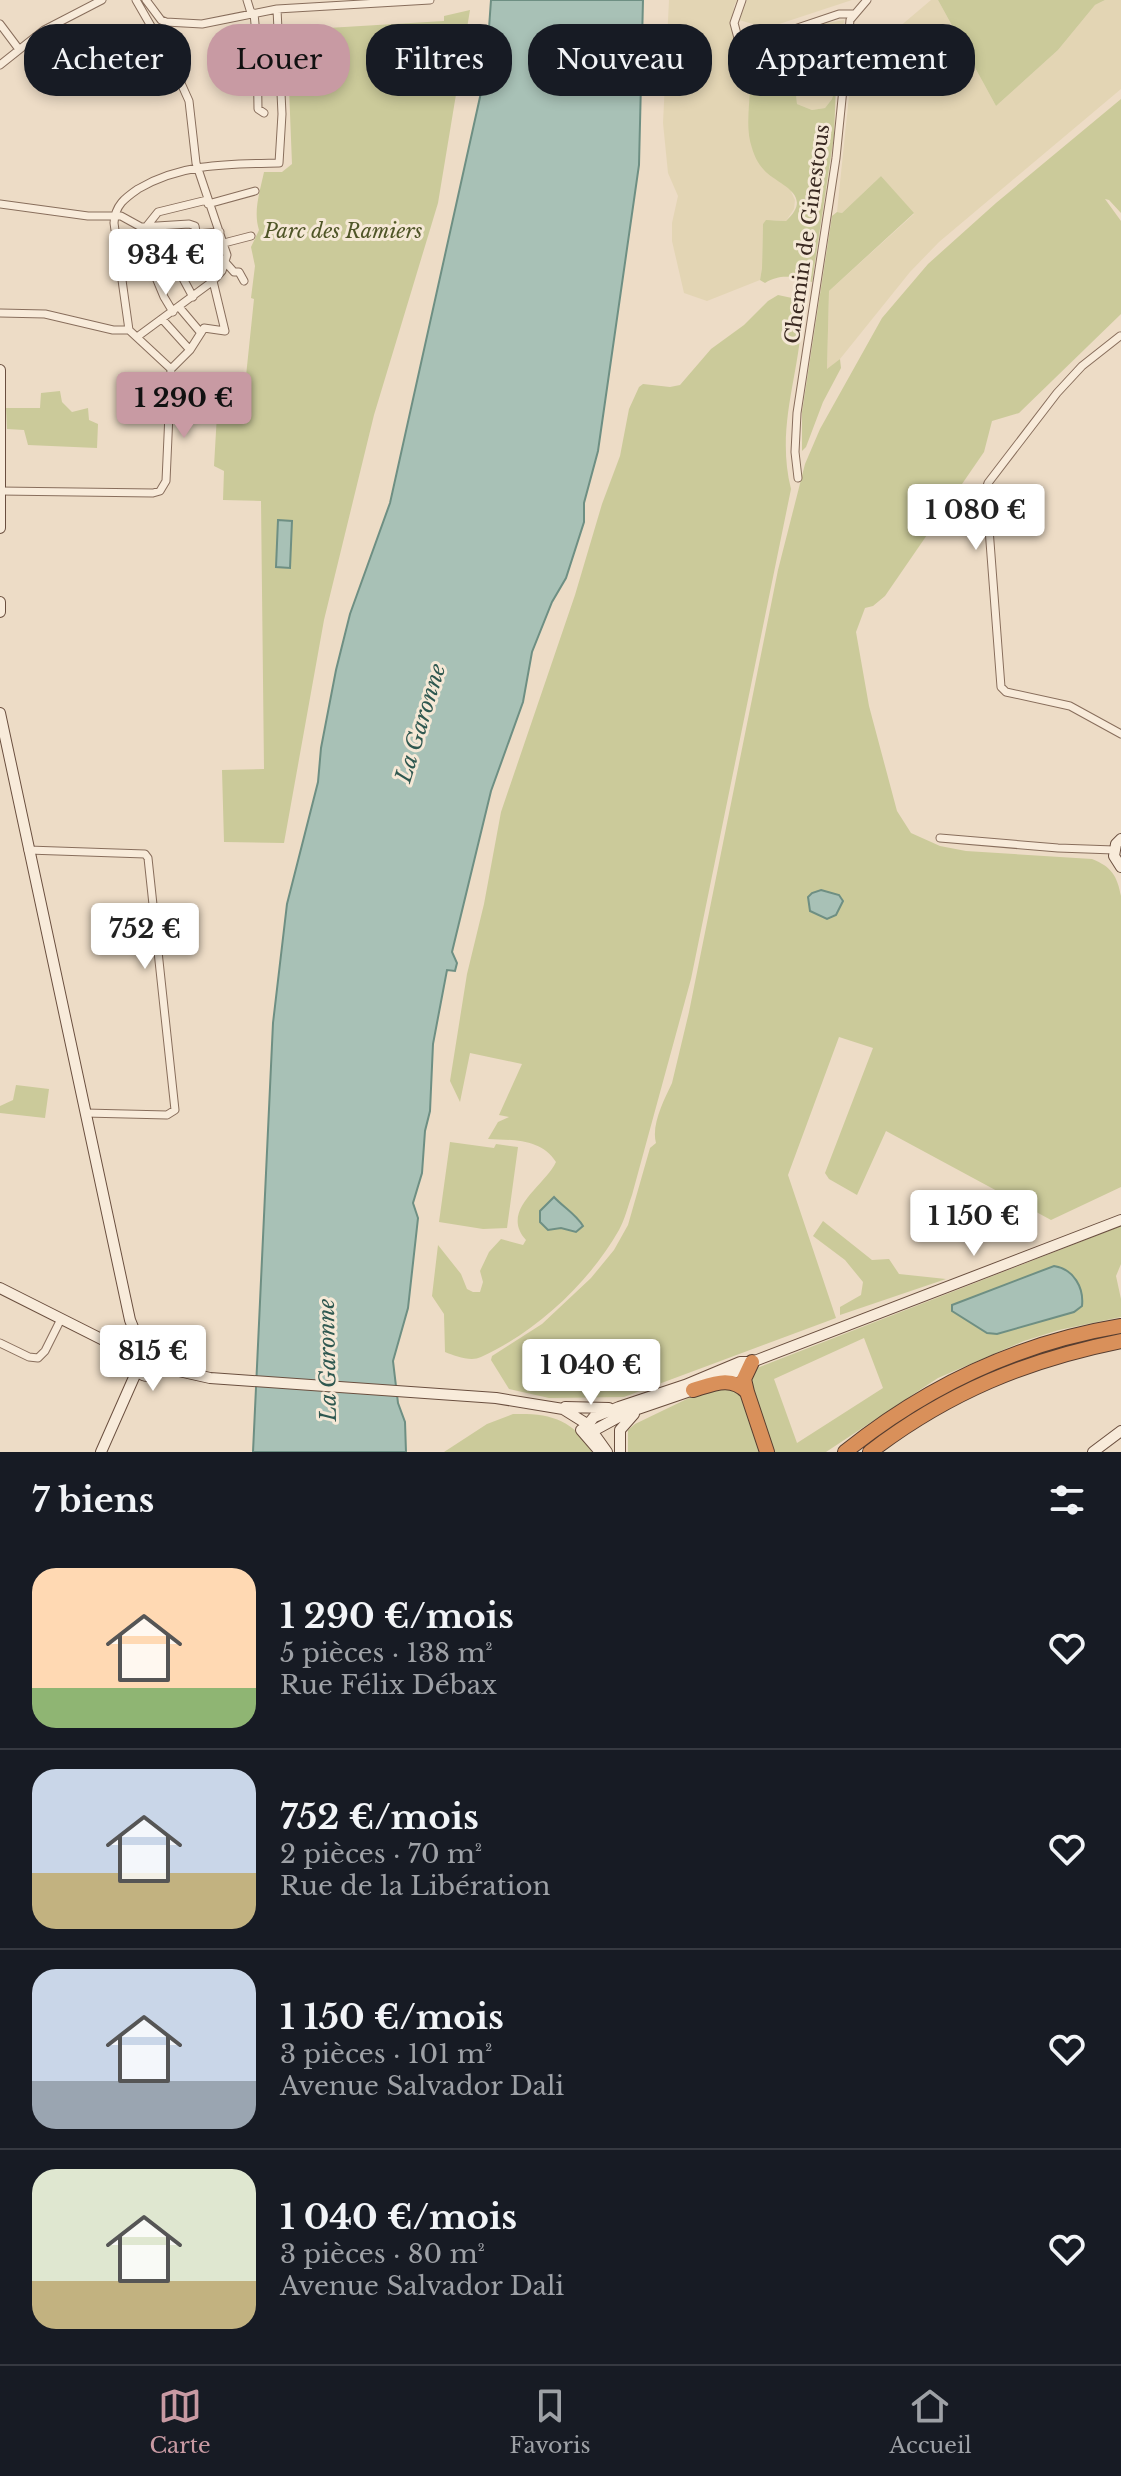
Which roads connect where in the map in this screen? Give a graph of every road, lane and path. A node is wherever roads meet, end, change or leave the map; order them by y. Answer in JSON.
{"nodes":[{"id":1,"x":102,"y":0,"type":"edge"},
{"id":2,"x":136,"y":0,"type":"edge"},
{"id":3,"x":146,"y":0,"type":"edge"},
{"id":4,"x":247,"y":0,"type":"edge"},
{"id":5,"x":430,"y":0,"type":"edge"},
{"id":6,"x":742,"y":0,"type":"edge"},
{"id":7,"x":867,"y":0,"type":"edge"},
{"id":8,"x":277,"y":9,"type":"junction"},
{"id":9,"x":252,"y":13,"type":"junction"},
{"id":10,"x":854,"y":14,"type":"junction"},
{"id":11,"x":0,"y":24,"type":"edge"},
{"id":12,"x":18,"y":48,"type":"junction"},
{"id":13,"x":0,"y":65,"type":"edge"},
{"id":14,"x":264,"y":113,"type":"dead end"},
{"id":15,"x":198,"y":167,"type":"junction"},
{"id":16,"x":255,"y":191,"type":"dead end"},
{"id":17,"x":208,"y":202,"type":"junction"},
{"id":18,"x":0,"y":204,"type":"edge"},
{"id":19,"x":114,"y":217,"type":"junction"},
{"id":20,"x":146,"y":227,"type":"junction"},
{"id":21,"x":220,"y":232,"type":"junction"},
{"id":22,"x":197,"y":234,"type":"junction"},
{"id":23,"x":251,"y":236,"type":"dead end"},
{"id":24,"x":224,"y":243,"type":"junction"},
{"id":25,"x":173,"y":260,"type":"junction"},
{"id":26,"x":119,"y":261,"type":"junction"},
{"id":27,"x":149,"y":261,"type":"junction"},
{"id":28,"x":226,"y":263,"type":"junction"},
{"id":29,"x":213,"y":281,"type":"junction"},
{"id":30,"x":244,"y":281,"type":"dead end"},
{"id":31,"x":193,"y":297,"type":"junction"},
{"id":32,"x":176,"y":309,"type":"junction"},
{"id":33,"x":0,"y":313,"type":"edge"},
{"id":34,"x":162,"y":319,"type":"junction"},
{"id":35,"x":129,"y":330,"type":"junction"},
{"id":36,"x":201,"y":333,"type":"junction"},
{"id":37,"x":1121,"y":336,"type":"edge"},
{"id":38,"x":137,"y":337,"type":"junction"},
{"id":39,"x":190,"y":350,"type":"junction"},
{"id":40,"x":171,"y":369,"type":"junction"},
{"id":41,"x":0,"y":370,"type":"edge"},
{"id":42,"x":798,"y":478,"type":"dead end"},
{"id":43,"x":0,"y":491,"type":"edge"},
{"id":44,"x":0,"y":528,"type":"edge"},
{"id":45,"x":0,"y":602,"type":"edge"},
{"id":46,"x":0,"y":612,"type":"edge"},
{"id":47,"x":0,"y":713,"type":"edge"},
{"id":48,"x":1121,"y":734,"type":"edge"},
{"id":49,"x":940,"y":838,"type":"dead end"},
{"id":50,"x":1121,"y":839,"type":"edge"},
{"id":51,"x":28,"y":850,"type":"junction"},
{"id":52,"x":1114,"y":850,"type":"junction"},
{"id":53,"x":1121,"y":867,"type":"edge"},
{"id":54,"x":85,"y":1113,"type":"junction"},
{"id":55,"x":1121,"y":1220,"type":"edge"},
{"id":56,"x":0,"y":1288,"type":"edge"},
{"id":57,"x":61,"y":1319,"type":"junction"},
{"id":58,"x":1121,"y":1326,"type":"edge"},
{"id":59,"x":1121,"y":1341,"type":"edge"},
{"id":60,"x":0,"y":1343,"type":"edge"},
{"id":61,"x":146,"y":1362,"type":"junction"},
{"id":62,"x":752,"y":1362,"type":"junction"},
{"id":63,"x":170,"y":1369,"type":"junction"},
{"id":64,"x":149,"y":1375,"type":"junction"},
{"id":65,"x":130,"y":1385,"type":"junction"},
{"id":66,"x":693,"y":1390,"type":"junction"},
{"id":67,"x":747,"y":1392,"type":"junction"},
{"id":68,"x":547,"y":1406,"type":"junction"},
{"id":69,"x":619,"y":1407,"type":"junction"},
{"id":70,"x":643,"y":1409,"type":"junction"},
{"id":71,"x":588,"y":1429,"type":"junction"},
{"id":72,"x":1121,"y":1431,"type":"edge"},
{"id":73,"x":101,"y":1452,"type":"edge"},
{"id":74,"x":600,"y":1452,"type":"edge"},
{"id":75,"x":607,"y":1452,"type":"edge"},
{"id":76,"x":620,"y":1452,"type":"edge"},
{"id":77,"x":767,"y":1452,"type":"edge"},
{"id":78,"x":845,"y":1452,"type":"edge"},
{"id":79,"x":870,"y":1452,"type":"edge"},
{"id":80,"x":1093,"y":1452,"type":"edge"}],
"edges":[{"from":1,"to":12,"type":"street"},
{"from":2,"to":15,"type":"street"},
{"from":3,"to":9,"type":"street"},
{"from":4,"to":9,"type":"street"},
{"from":5,"to":8,"type":"street"},
{"from":6,"to":10,"type":"street"},
{"from":7,"to":10,"type":"street"},
{"from":8,"to":9,"type":"street"},
{"from":8,"to":15,"type":"street"},
{"from":9,"to":14,"type":"street"},
{"from":10,"to":42,"type":"street","name":"Chemin de Ginestous"},
{"from":11,"to":12,"type":"street"},
{"from":12,"to":13,"type":"street"},
{"from":15,"to":17,"type":"street"},
{"from":15,"to":19,"type":"street"},
{"from":16,"to":17,"type":"street"},
{"from":17,"to":20,"type":"street"},
{"from":17,"to":21,"type":"street"},
{"from":18,"to":19,"type":"street"},
{"from":19,"to":20,"type":"street"},
{"from":19,"to":26,"type":"street"},
{"from":20,"to":22,"type":"street"},
{"from":21,"to":22,"type":"street"},
{"from":21,"to":24,"type":"street"},
{"from":22,"to":25,"type":"street"},
{"from":23,"to":24,"type":"street"},
{"from":24,"to":28,"type":"street"},
{"from":25,"to":27,"type":"street"},
{"from":25,"to":31,"type":"street"},
{"from":26,"to":27,"type":"street"},
{"from":26,"to":35,"type":"street"},
{"from":27,"to":32,"type":"street"},
{"from":28,"to":29,"type":"street"},
{"from":28,"to":30,"type":"street"},
{"from":29,"to":31,"type":"street"},
{"from":29,"to":36,"type":"street"},
{"from":31,"to":32,"type":"street"},
{"from":32,"to":34,"type":"street"},
{"from":32,"to":36,"type":"street"},
{"from":33,"to":35,"type":"street"},
{"from":34,"to":38,"type":"street"},
{"from":34,"to":39,"type":"street"},
{"from":35,"to":38,"type":"street"},
{"from":36,"to":39,"type":"street"},
{"from":37,"to":48,"type":"street"},
{"from":38,"to":40,"type":"street"},
{"from":39,"to":40,"type":"street"},
{"from":40,"to":43,"type":"street"},
{"from":41,"to":43,"type":"main road"},
{"from":43,"to":44,"type":"main road"},
{"from":45,"to":46,"type":"main road"},
{"from":47,"to":51,"type":"main road"},
{"from":49,"to":52,"type":"street"},
{"from":50,"to":52,"type":"main road"},
{"from":51,"to":54,"type":"main road"},
{"from":51,"to":54,"type":"street"},
{"from":52,"to":53,"type":"main road"},
{"from":54,"to":61,"type":"main road"},
{"from":55,"to":62,"type":"main road"},
{"from":56,"to":57,"type":"main road"},
{"from":57,"to":60,"type":"street"},
{"from":57,"to":61,"type":"main road"},
{"from":58,"to":78,"type":"highway"},
{"from":59,"to":79,"type":"highway"},
{"from":61,"to":63,"type":"main road"},
{"from":61,"to":64,"type":"main road"},
{"from":61,"to":64,"type":"main road"},
{"from":61,"to":65,"type":"main road"},
{"from":62,"to":66,"type":"main road"},
{"from":62,"to":67,"type":"highway"},
{"from":62,"to":69,"type":"main road"},
{"from":63,"to":64,"type":"main road"},
{"from":63,"to":68,"type":"main road"},
{"from":64,"to":65,"type":"main road"},
{"from":65,"to":73,"type":"main road"},
{"from":66,"to":67,"type":"highway"},
{"from":66,"to":70,"type":"main road"},
{"from":67,"to":77,"type":"highway"},
{"from":68,"to":69,"type":"main road"},
{"from":68,"to":71,"type":"main road"},
{"from":69,"to":71,"type":"main road"},
{"from":70,"to":71,"type":"main road"},
{"from":70,"to":76,"type":"main road"},
{"from":71,"to":74,"type":"main road"},
{"from":71,"to":75,"type":"main road"},
{"from":72,"to":80,"type":"main road"}]}
